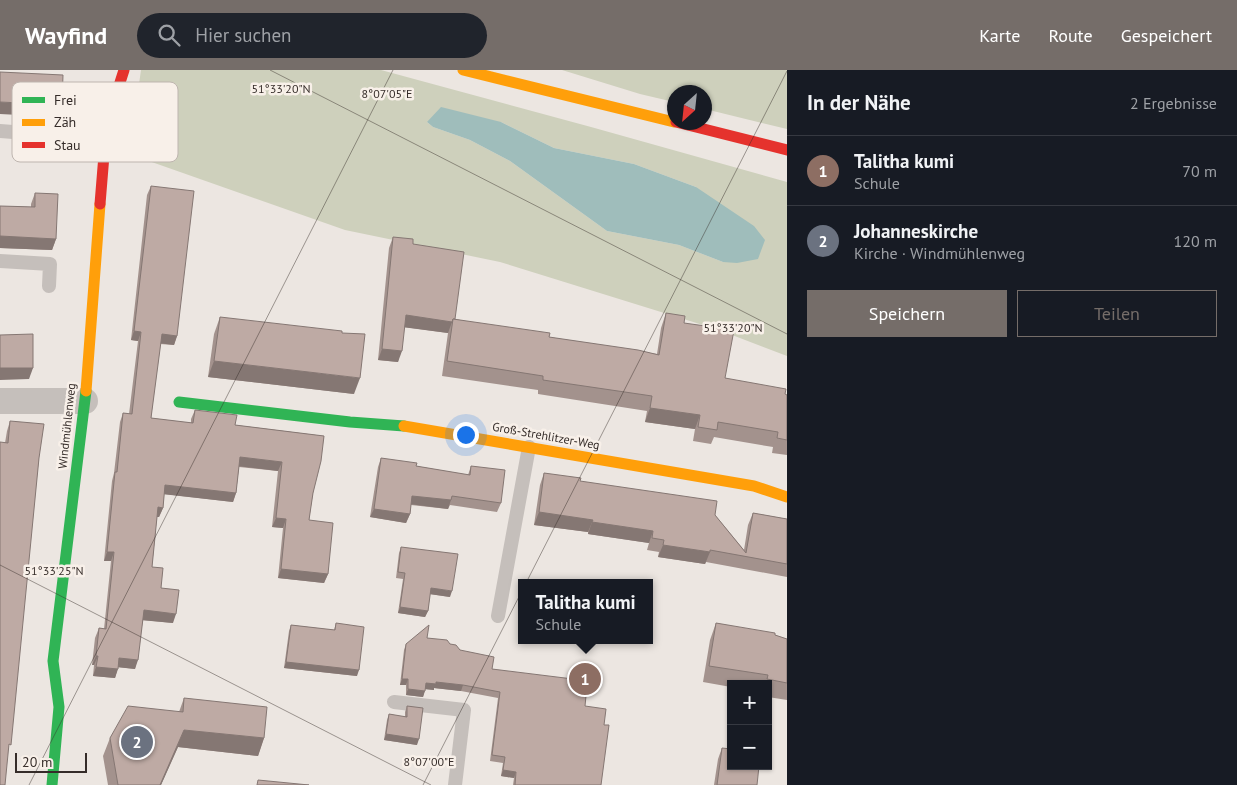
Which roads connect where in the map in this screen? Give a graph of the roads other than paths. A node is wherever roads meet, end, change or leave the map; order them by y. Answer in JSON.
{"nodes":[{"id":1,"x":124,"y":70,"type":"edge"},
{"id":2,"x":463,"y":70,"type":"edge"},
{"id":3,"x":120,"y":82,"type":"edge"},
{"id":4,"x":667,"y":120,"type":"edge"},
{"id":5,"x":707,"y":130,"type":"edge"},
{"id":6,"x":787,"y":150,"type":"edge"},
{"id":7,"x":103,"y":162,"type":"edge"},
{"id":8,"x":0,"y":261,"type":"edge"},
{"id":9,"x":49,"y":286,"type":"dead end"},
{"id":10,"x":0,"y":401,"type":"edge"},
{"id":11,"x":85,"y":401,"type":"junction"},
{"id":12,"x":179,"y":402,"type":"dead end"},
{"id":13,"x":529,"y":447,"type":"junction"},
{"id":14,"x":787,"y":497,"type":"edge"},
{"id":15,"x":498,"y":616,"type":"dead end"},
{"id":16,"x":394,"y":702,"type":"dead end"},
{"id":17,"x":52,"y":785,"type":"edge"},
{"id":18,"x":455,"y":785,"type":"edge"}],
"edges":[{"from":1,"to":3,"type":"street","name":"Windmühlenweg"},
{"from":2,"to":4,"type":"street"},
{"from":5,"to":6,"type":"street"},
{"from":7,"to":11,"type":"street","name":"Windmühlenweg"},
{"from":8,"to":9,"type":"lane"},
{"from":10,"to":11,"type":"street"},
{"from":11,"to":17,"type":"street","name":"Windmühlenweg"},
{"from":12,"to":13,"type":"street","name":"Groß-Strehlitzer-Weg"},
{"from":13,"to":14,"type":"street","name":"Groß-Strehlitzer-Weg"},
{"from":13,"to":15,"type":"lane"},
{"from":16,"to":18,"type":"lane"}]}
